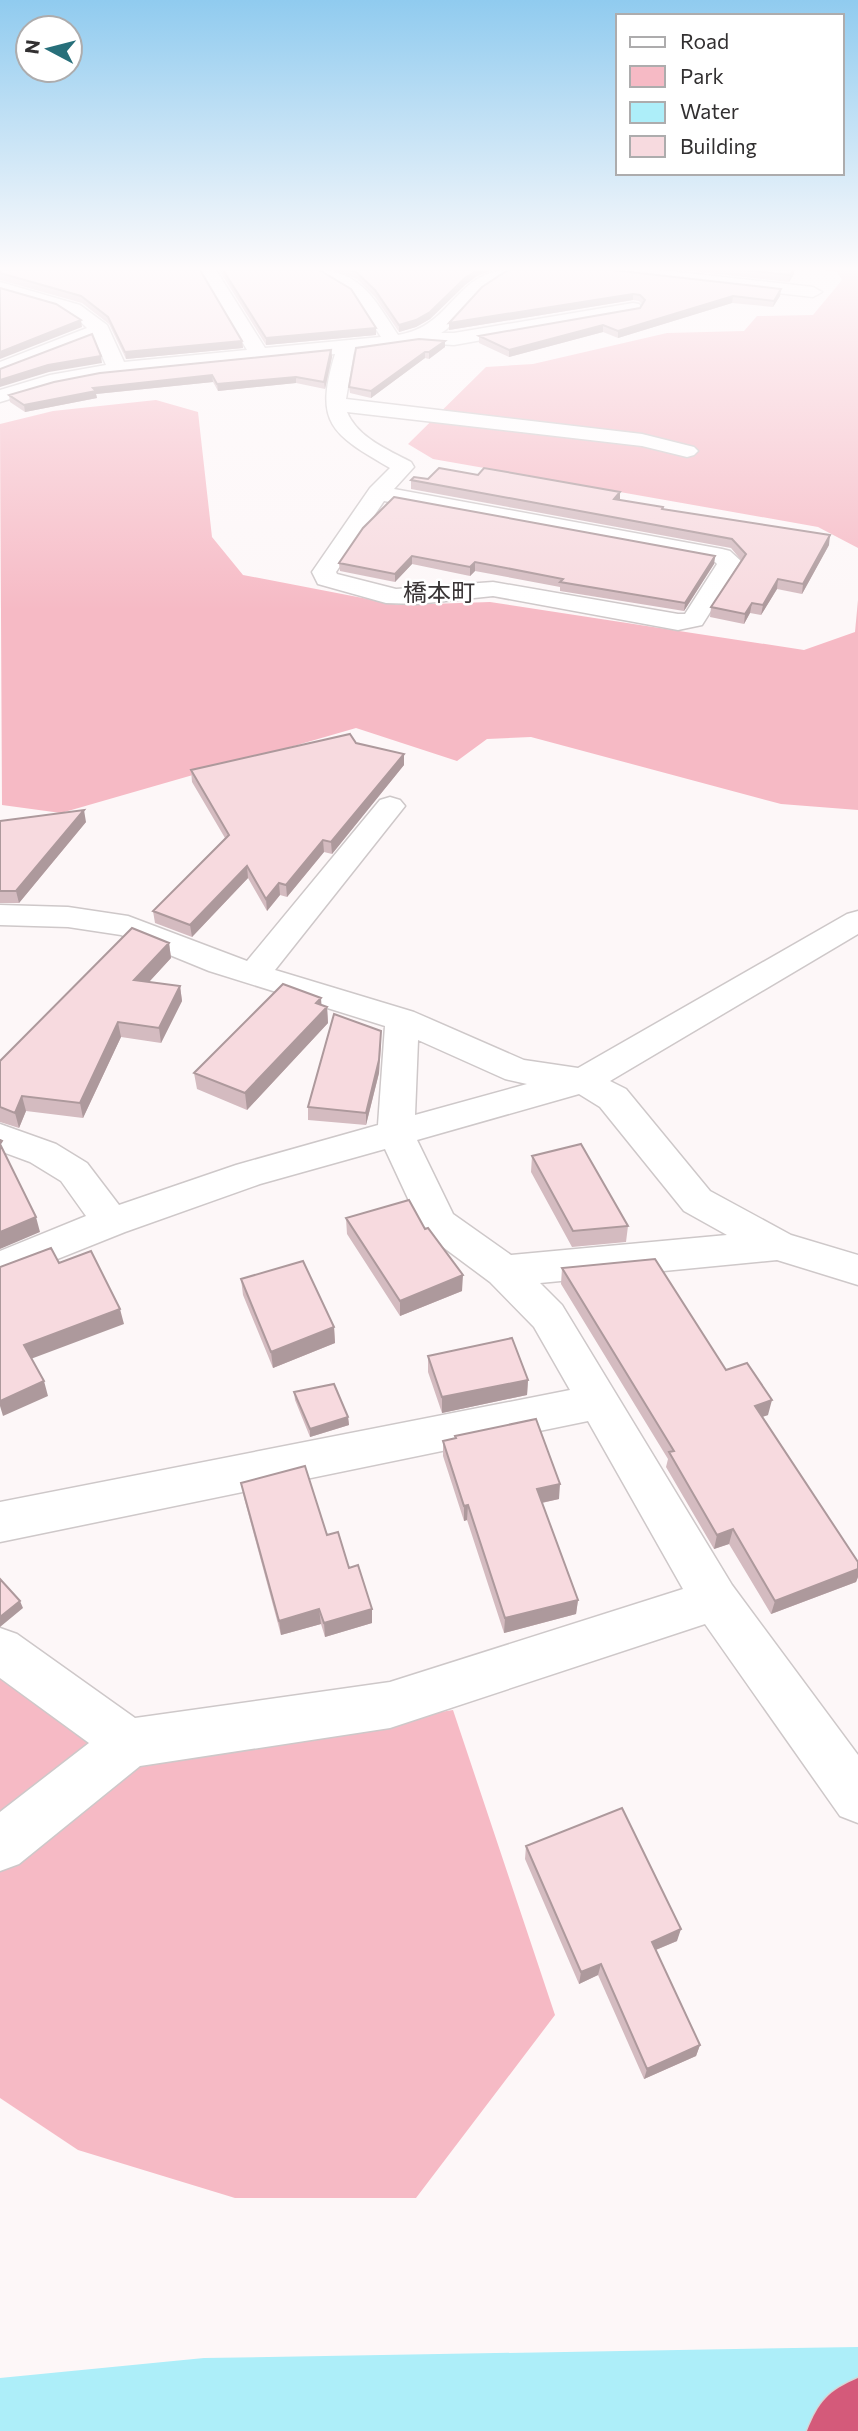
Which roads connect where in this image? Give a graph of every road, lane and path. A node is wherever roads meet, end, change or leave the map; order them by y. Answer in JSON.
{"nodes":[{"id":1,"x":37,"y":383,"type":"edge"},
{"id":2,"x":335,"y":383,"type":"edge"},
{"id":3,"x":0,"y":396,"type":"edge"},
{"id":4,"x":333,"y":404,"type":"junction"},
{"id":5,"x":687,"y":450,"type":"dead end"},
{"id":6,"x":378,"y":493,"type":"junction"},
{"id":7,"x":390,"y":806,"type":"dead end"},
{"id":8,"x":0,"y":915,"type":"edge"},
{"id":9,"x":858,"y":921,"type":"edge"},
{"id":10,"x":254,"y":974,"type":"junction"},
{"id":11,"x":402,"y":1020,"type":"junction"},
{"id":12,"x":583,"y":1081,"type":"junction"},
{"id":13,"x":396,"y":1134,"type":"junction"},
{"id":14,"x":0,"y":1137,"type":"edge"},
{"id":15,"x":111,"y":1222,"type":"junction"},
{"id":16,"x":777,"y":1245,"type":"junction"},
{"id":17,"x":0,"y":1267,"type":"edge"},
{"id":18,"x":858,"y":1270,"type":"edge"},
{"id":19,"x":504,"y":1271,"type":"junction"},
{"id":20,"x":598,"y":1402,"type":"junction"},
{"id":21,"x":0,"y":1522,"type":"edge"},
{"id":22,"x":715,"y":1600,"type":"junction"},
{"id":23,"x":0,"y":1650,"type":"edge"},
{"id":24,"x":129,"y":1743,"type":"junction"},
{"id":25,"x":858,"y":1798,"type":"edge"},
{"id":26,"x":0,"y":1845,"type":"edge"},
{"id":27,"x":858,"y":2411,"type":"edge"},
{"id":28,"x":839,"y":2431,"type":"edge"}],
"edges":[{"from":1,"to":3,"type":"street"},
{"from":2,"to":4,"type":"street"},
{"from":4,"to":5,"type":"street"},
{"from":4,"to":6,"type":"street"},
{"from":6,"to":6,"type":"street"},
{"from":7,"to":10,"type":"street"},
{"from":8,"to":10,"type":"street"},
{"from":9,"to":12,"type":"street"},
{"from":10,"to":11,"type":"street"},
{"from":11,"to":12,"type":"street"},
{"from":11,"to":13,"type":"street"},
{"from":12,"to":13,"type":"street"},
{"from":12,"to":16,"type":"street"},
{"from":13,"to":15,"type":"street"},
{"from":13,"to":19,"type":"street"},
{"from":14,"to":15,"type":"street"},
{"from":15,"to":17,"type":"street"},
{"from":16,"to":18,"type":"street"},
{"from":16,"to":19,"type":"street"},
{"from":19,"to":20,"type":"street"},
{"from":20,"to":21,"type":"street"},
{"from":20,"to":22,"type":"street"},
{"from":22,"to":24,"type":"street"},
{"from":22,"to":25,"type":"street"},
{"from":23,"to":24,"type":"street"},
{"from":24,"to":26,"type":"street"},
{"from":27,"to":28,"type":"highway"}]}
